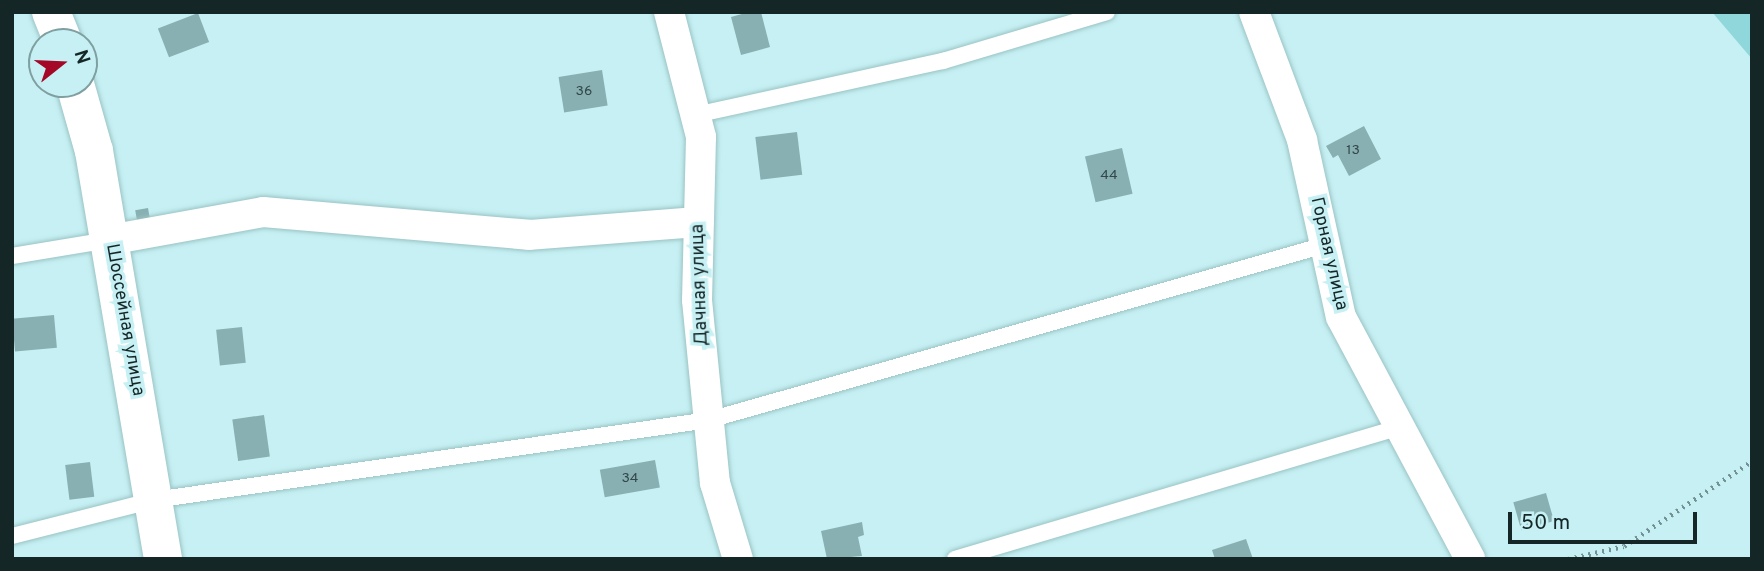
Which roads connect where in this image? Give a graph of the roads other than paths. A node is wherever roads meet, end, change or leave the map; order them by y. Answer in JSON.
{"nodes":[{"id":1,"x":669,"y":12,"type":"edge"},
{"id":2,"x":1107,"y":12,"type":"edge"},
{"id":3,"x":1254,"y":12,"type":"edge"},
{"id":4,"x":79,"y":98,"type":"edge"},
{"id":5,"x":695,"y":115,"type":"junction"},
{"id":6,"x":699,"y":222,"type":"junction"},
{"id":7,"x":109,"y":240,"type":"junction"},
{"id":8,"x":1325,"y":245,"type":"junction"},
{"id":9,"x":12,"y":256,"type":"edge"},
{"id":10,"x":709,"y":420,"type":"junction"},
{"id":11,"x":1400,"y":427,"type":"junction"},
{"id":12,"x":154,"y":500,"type":"junction"},
{"id":13,"x":12,"y":536,"type":"edge"},
{"id":14,"x":163,"y":559,"type":"edge"},
{"id":15,"x":738,"y":559,"type":"edge"},
{"id":16,"x":955,"y":559,"type":"edge"},
{"id":17,"x":1470,"y":559,"type":"edge"}],
"edges":[{"from":1,"to":5,"type":"street","name":"Дачная улица"},
{"from":2,"to":5,"type":"lane"},
{"from":3,"to":8,"type":"street","name":"Горная улица"},
{"from":4,"to":7,"type":"street","name":"Шоссейная улица"},
{"from":5,"to":6,"type":"street","name":"Дачная улица"},
{"from":6,"to":7,"type":"street"},
{"from":6,"to":10,"type":"street","name":"Дачная улица"},
{"from":7,"to":9,"type":"lane"},
{"from":7,"to":12,"type":"street","name":"Шоссейная улица"},
{"from":8,"to":10,"type":"lane"},
{"from":8,"to":11,"type":"street","name":"Горная улица"},
{"from":10,"to":12,"type":"lane"},
{"from":10,"to":15,"type":"street","name":"Дачная улица"},
{"from":11,"to":16,"type":"lane"},
{"from":11,"to":17,"type":"street","name":"Горная улица"},
{"from":12,"to":13,"type":"lane"},
{"from":12,"to":14,"type":"street","name":"Шоссейная улица"}]}
